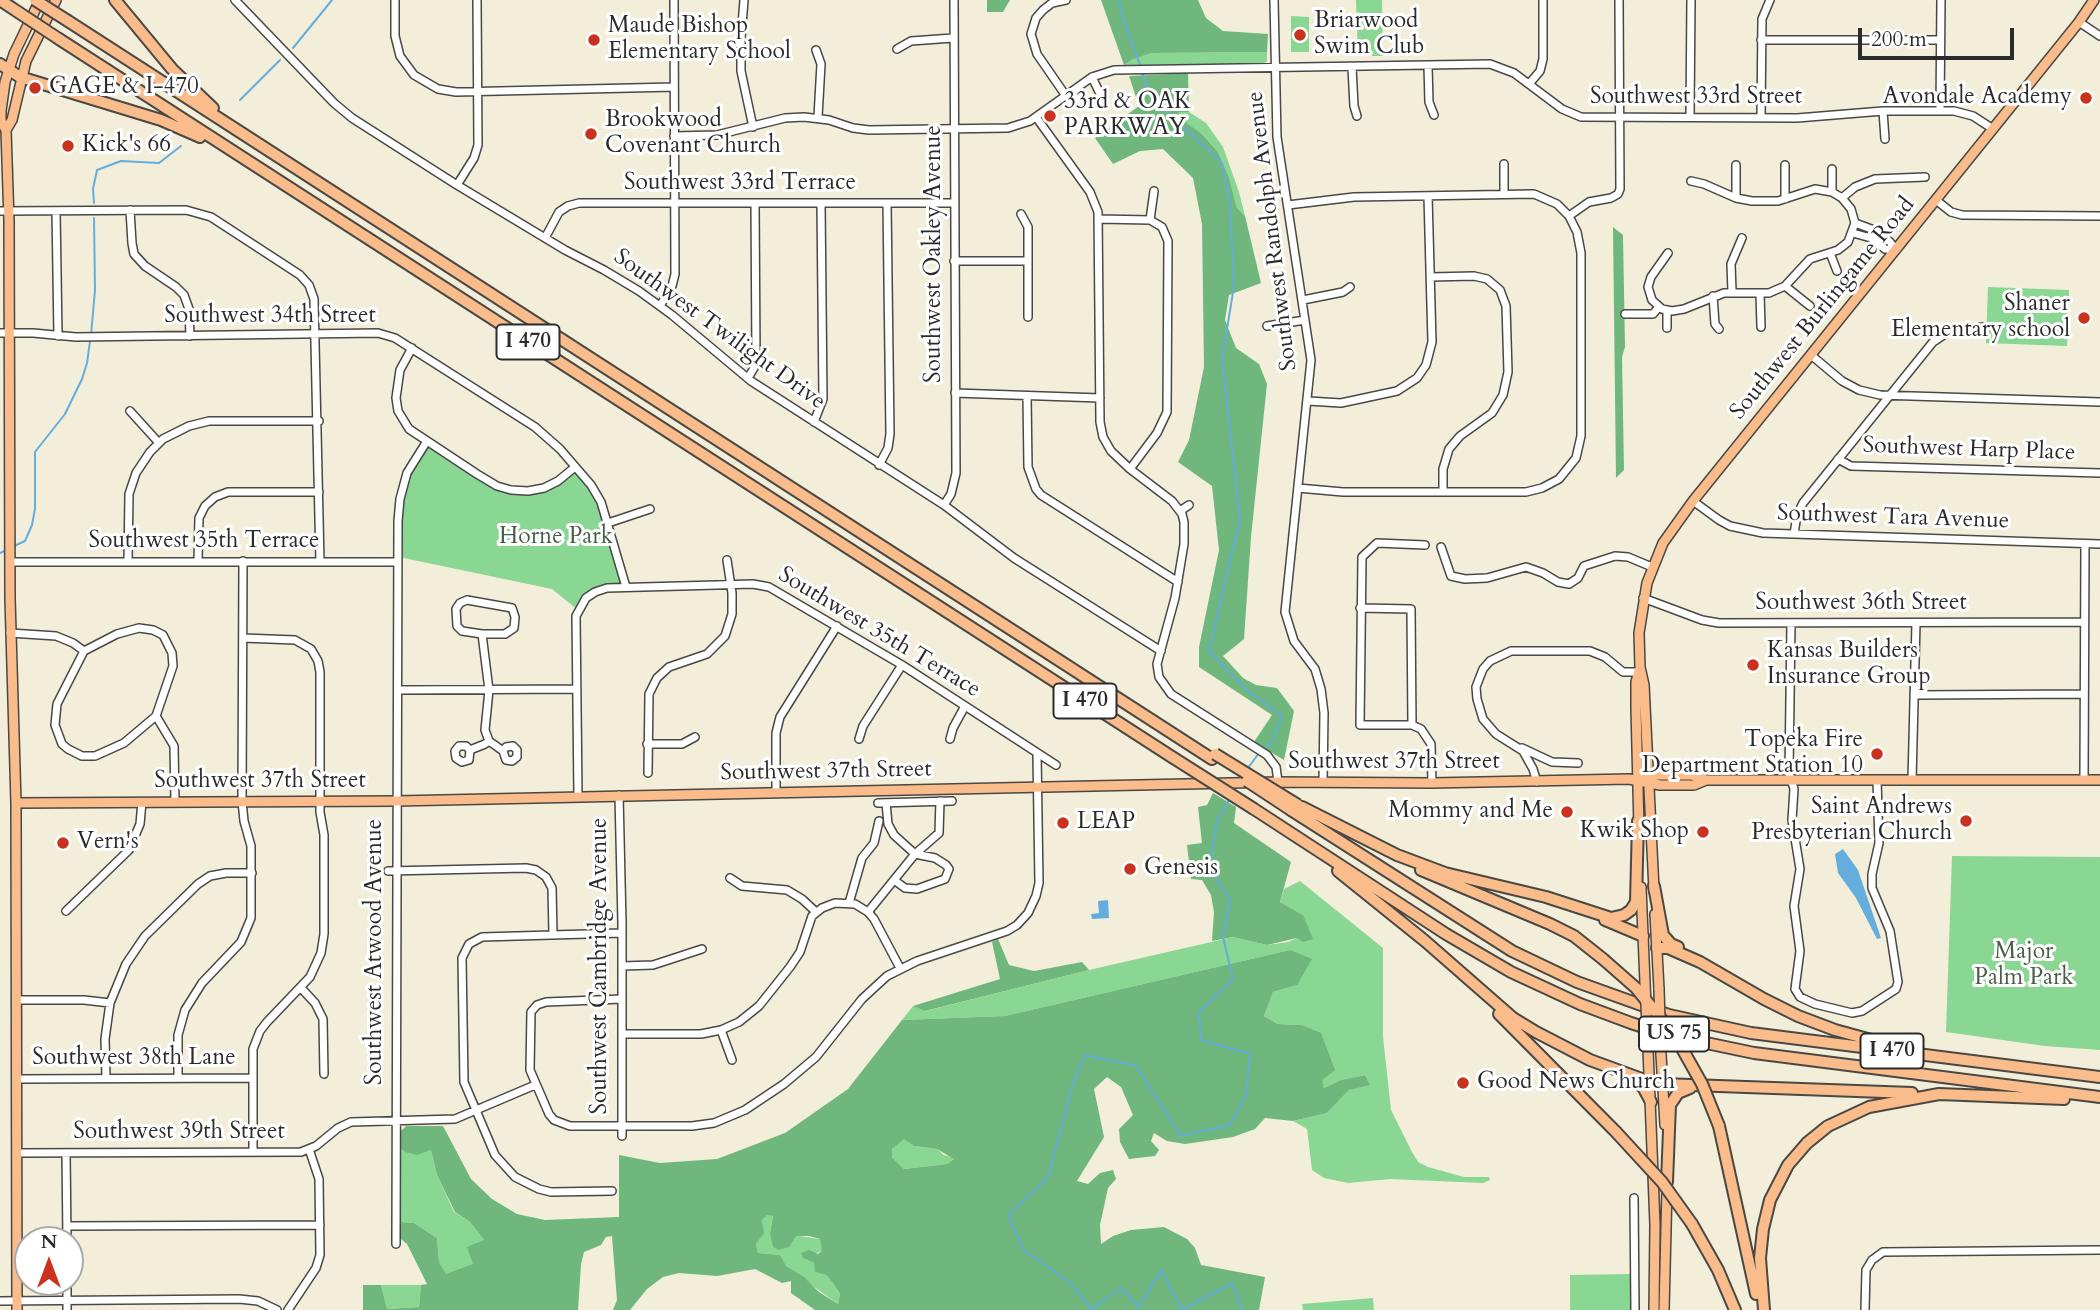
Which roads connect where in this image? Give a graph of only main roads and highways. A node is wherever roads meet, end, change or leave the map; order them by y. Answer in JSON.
{"nodes":[{"id":1,"x":0,"y":0,"type":"edge"},
{"id":2,"x":35,"y":0,"type":"edge"},
{"id":3,"x":40,"y":0,"type":"edge"},
{"id":4,"x":56,"y":0,"type":"edge"},
{"id":5,"x":115,"y":0,"type":"edge"},
{"id":6,"x":2094,"y":0,"type":"edge"},
{"id":7,"x":4,"y":68,"type":"edge"},
{"id":8,"x":20,"y":78,"type":"junction"},
{"id":9,"x":6,"y":130,"type":"junction"},
{"id":10,"x":259,"y":144,"type":"junction"},
{"id":11,"x":248,"y":161,"type":"junction"},
{"id":12,"x":4,"y":211,"type":"edge"},
{"id":13,"x":5,"y":333,"type":"edge"},
{"id":14,"x":5,"y":449,"type":"edge"},
{"id":15,"x":3,"y":518,"type":"edge"},
{"id":16,"x":1639,"y":670,"type":"junction"},
{"id":17,"x":1637,"y":780,"type":"junction"},
{"id":18,"x":1648,"y":780,"type":"junction"},
{"id":19,"x":2100,"y":780,"type":"edge"},
{"id":20,"x":16,"y":803,"type":"junction"},
{"id":21,"x":1297,"y":808,"type":"junction"},
{"id":22,"x":1638,"y":821,"type":"junction"},
{"id":23,"x":1321,"y":855,"type":"junction"},
{"id":24,"x":1654,"y":886,"type":"junction"},
{"id":25,"x":1597,"y":915,"type":"junction"},
{"id":26,"x":1411,"y":930,"type":"junction"},
{"id":27,"x":1643,"y":936,"type":"junction"},
{"id":28,"x":1657,"y":948,"type":"junction"},
{"id":29,"x":1645,"y":964,"type":"junction"},
{"id":30,"x":1764,"y":999,"type":"junction"},
{"id":31,"x":1926,"y":1055,"type":"junction"},
{"id":32,"x":1590,"y":1060,"type":"junction"},
{"id":33,"x":2100,"y":1077,"type":"edge"},
{"id":34,"x":1650,"y":1082,"type":"junction"},
{"id":35,"x":1663,"y":1084,"type":"junction"},
{"id":36,"x":1710,"y":1086,"type":"junction"},
{"id":37,"x":1939,"y":1094,"type":"junction"},
{"id":38,"x":2100,"y":1098,"type":"edge"},
{"id":39,"x":1651,"y":1102,"type":"junction"},
{"id":40,"x":1667,"y":1182,"type":"junction"},
{"id":41,"x":17,"y":1305,"type":"edge"},
{"id":42,"x":1654,"y":1310,"type":"edge"},
{"id":43,"x":1664,"y":1310,"type":"edge"},
{"id":44,"x":1735,"y":1310,"type":"edge"},
{"id":45,"x":1762,"y":1310,"type":"edge"}],
"edges":[{"from":1,"to":11,"type":"highway","number":"I 470","bridge":true},
{"from":2,"to":10,"type":"highway","number":"I 470","bridge":true},
{"from":3,"to":7,"type":"main road"},
{"from":4,"to":8,"type":"main road"},
{"from":5,"to":10,"type":"highway"},
{"from":6,"to":16,"type":"main road","name":"Southwest Burlingame Road"},
{"from":7,"to":8,"type":"highway"},
{"from":7,"to":9,"type":"main road"},
{"from":8,"to":9,"type":"main road"},
{"from":8,"to":11,"type":"highway"},
{"from":9,"to":12,"type":"main road"},
{"from":10,"to":21,"type":"highway","number":"I 470","bridge":true},
{"from":11,"to":23,"type":"highway","number":"I 470","bridge":true},
{"from":12,"to":13,"type":"main road"},
{"from":13,"to":14,"type":"main road"},
{"from":14,"to":15,"type":"main road"},
{"from":15,"to":20,"type":"main road"},
{"from":16,"to":17,"type":"main road","name":"Southwest Burlingame Road"},
{"from":16,"to":18,"type":"main road","name":"Southwest Burlingame Road"},
{"from":17,"to":18,"type":"main road","name":"Southwest 37th Street"},
{"from":17,"to":20,"type":"main road","name":"Southwest 37th Street"},
{"from":17,"to":22,"type":"main road","name":"Southwest Burlingame Road"},
{"from":18,"to":19,"type":"main road","name":"Southwest 37th Street"},
{"from":18,"to":24,"type":"main road","name":"Southwest Burlingame Road"},
{"from":20,"to":41,"type":"main road"},
{"from":21,"to":25,"type":"highway"},
{"from":21,"to":31,"type":"highway","number":"I 470"},
{"from":21,"to":45,"type":"highway","number":"US 75","bridge":true},
{"from":22,"to":25,"type":"highway"},
{"from":22,"to":27,"type":"main road","name":"Southwest Burlingame Road"},
{"from":23,"to":26,"type":"highway"},
{"from":23,"to":38,"type":"highway","number":"I 470"},
{"from":24,"to":28,"type":"main road","name":"Southwest Burlingame Road"},
{"from":24,"to":30,"type":"highway"},
{"from":25,"to":27,"type":"highway"},
{"from":26,"to":32,"type":"highway"},
{"from":26,"to":44,"type":"highway","bridge":true},
{"from":27,"to":28,"type":"main road"},
{"from":27,"to":29,"type":"main road","name":"Southwest Burlingame Road"},
{"from":28,"to":29,"type":"main road"},
{"from":28,"to":30,"type":"highway"},
{"from":28,"to":35,"type":"main road","name":"Southwest Burlingame Road","bridge":true},
{"from":29,"to":34,"type":"main road","name":"Southwest Burlingame Road","bridge":true},
{"from":30,"to":31,"type":"highway"},
{"from":31,"to":33,"type":"highway","number":"I 470"},
{"from":32,"to":34,"type":"highway"},
{"from":32,"to":39,"type":"highway"},
{"from":34,"to":35,"type":"main road"},
{"from":34,"to":39,"type":"main road","name":"Southwest Burlingame Road"},
{"from":35,"to":36,"type":"highway"},
{"from":35,"to":40,"type":"main road","name":"Southwest Burlingame Road"},
{"from":36,"to":37,"type":"highway"},
{"from":36,"to":40,"type":"highway"},
{"from":37,"to":38,"type":"highway"},
{"from":37,"to":45,"type":"highway"},
{"from":39,"to":42,"type":"main road","name":"Southwest Burlingame Road"},
{"from":40,"to":43,"type":"main road","name":"Southwest Burlingame Road"}]}
